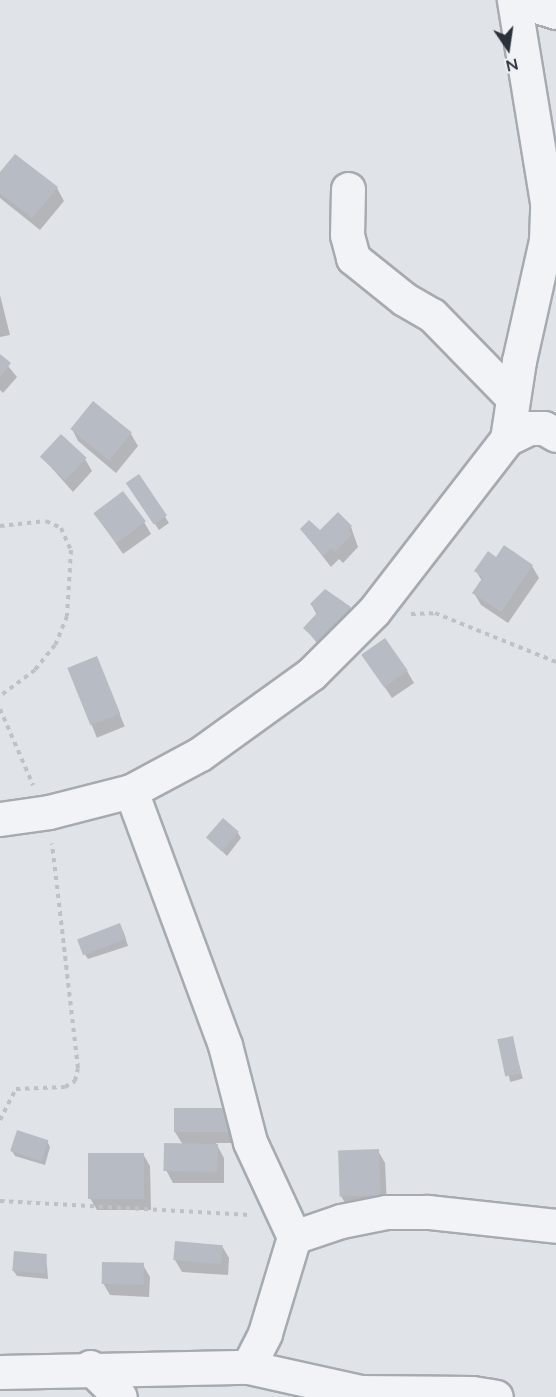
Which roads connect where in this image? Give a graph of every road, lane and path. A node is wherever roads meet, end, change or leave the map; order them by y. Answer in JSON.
{"nodes":[{"id":1,"x":515,"y":0,"type":"edge"},
{"id":2,"x":556,"y":12,"type":"edge"},
{"id":3,"x":348,"y":189,"type":"dead end"},
{"id":4,"x":513,"y":398,"type":"junction"},
{"id":5,"x":556,"y":435,"type":"edge"},
{"id":6,"x":507,"y":439,"type":"junction"},
{"id":7,"x":0,"y":526,"type":"edge"},
{"id":8,"x":374,"y":610,"type":"junction"},
{"id":9,"x":556,"y":662,"type":"edge"},
{"id":10,"x":0,"y":696,"type":"edge"},
{"id":11,"x":0,"y":709,"type":"edge"},
{"id":12,"x":131,"y":791,"type":"junction"},
{"id":13,"x":46,"y":812,"type":"junction"},
{"id":14,"x":0,"y":819,"type":"edge"},
{"id":15,"x":0,"y":1120,"type":"edge"},
{"id":16,"x":0,"y":1201,"type":"edge"},
{"id":17,"x":556,"y":1226,"type":"edge"},
{"id":18,"x":294,"y":1237,"type":"junction"},
{"id":19,"x":248,"y":1367,"type":"junction"},
{"id":20,"x":90,"y":1368,"type":"junction"},
{"id":21,"x":0,"y":1372,"type":"edge"},
{"id":22,"x":120,"y":1397,"type":"edge"},
{"id":23,"x":496,"y":1397,"type":"edge"}],
"edges":[{"from":1,"to":2,"type":"street"},
{"from":1,"to":4,"type":"street"},
{"from":3,"to":4,"type":"street"},
{"from":4,"to":6,"type":"street"},
{"from":5,"to":6,"type":"street"},
{"from":6,"to":8,"type":"street"},
{"from":7,"to":10,"type":"path"},
{"from":8,"to":9,"type":"path"},
{"from":8,"to":12,"type":"street"},
{"from":11,"to":13,"type":"path"},
{"from":12,"to":13,"type":"street"},
{"from":12,"to":18,"type":"street"},
{"from":13,"to":14,"type":"street"},
{"from":13,"to":15,"type":"path"},
{"from":16,"to":18,"type":"path"},
{"from":17,"to":18,"type":"street"},
{"from":18,"to":19,"type":"street"},
{"from":19,"to":20,"type":"street"},
{"from":19,"to":23,"type":"street"},
{"from":20,"to":21,"type":"street"},
{"from":20,"to":22,"type":"street"}]}
